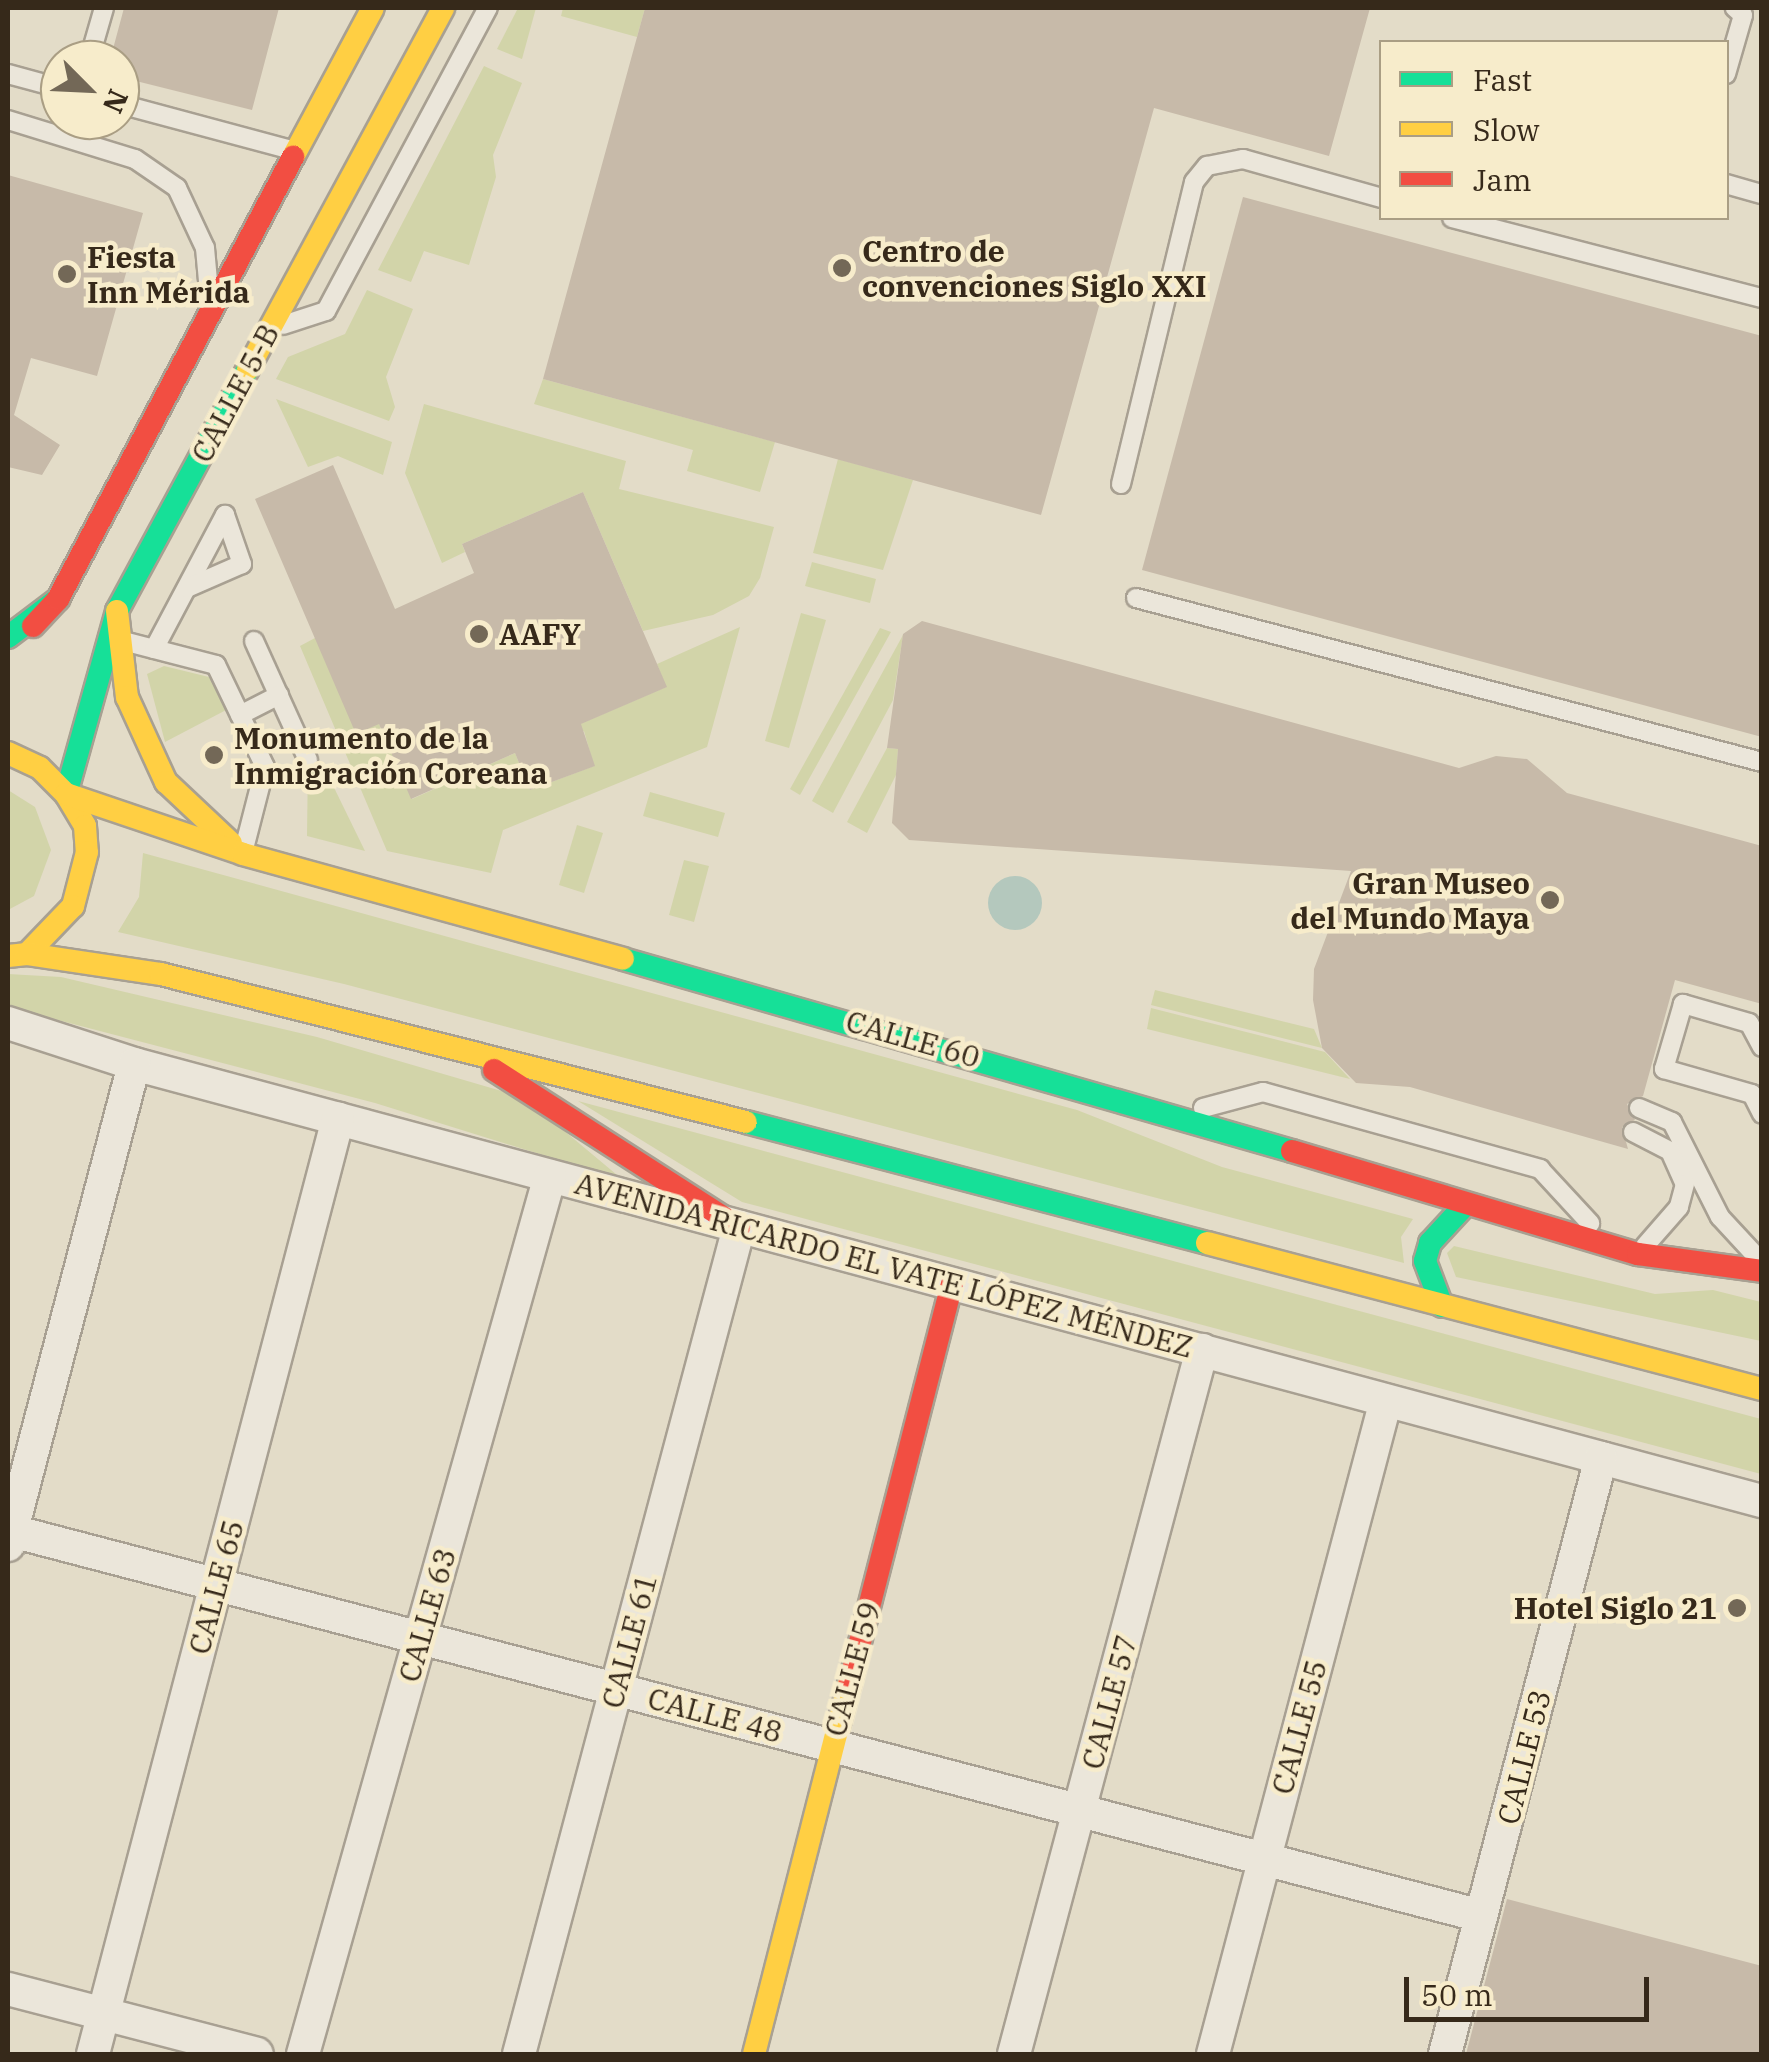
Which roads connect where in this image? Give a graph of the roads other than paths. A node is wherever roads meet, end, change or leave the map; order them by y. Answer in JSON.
{"nodes":[{"id":1,"x":104,"y":8,"type":"edge"},
{"id":2,"x":373,"y":8,"type":"edge"},
{"id":3,"x":443,"y":8,"type":"edge"},
{"id":4,"x":488,"y":8,"type":"edge"},
{"id":5,"x":1735,"y":8,"type":"edge"},
{"id":6,"x":95,"y":40,"type":"edge"},
{"id":7,"x":1729,"y":64,"type":"edge"},
{"id":8,"x":8,"y":74,"type":"edge"},
{"id":9,"x":40,"y":83,"type":"edge"},
{"id":10,"x":140,"y":109,"type":"edge"},
{"id":11,"x":8,"y":120,"type":"edge"},
{"id":12,"x":40,"y":124,"type":"edge"},
{"id":13,"x":96,"y":140,"type":"edge"},
{"id":14,"x":296,"y":152,"type":"junction"},
{"id":15,"x":1729,"y":185,"type":"edge"},
{"id":16,"x":1762,"y":194,"type":"edge"},
{"id":17,"x":1379,"y":197,"type":"edge"},
{"id":18,"x":1460,"y":220,"type":"edge"},
{"id":19,"x":1762,"y":298,"type":"edge"},
{"id":20,"x":211,"y":312,"type":"junction"},
{"id":21,"x":268,"y":330,"type":"junction"},
{"id":22,"x":1120,"y":484,"type":"dead end"},
{"id":23,"x":187,"y":588,"type":"dead end"},
{"id":24,"x":1136,"y":598,"type":"dead end"},
{"id":25,"x":58,"y":599,"type":"junction"},
{"id":26,"x":117,"y":611,"type":"junction"},
{"id":27,"x":8,"y":637,"type":"edge"},
{"id":28,"x":120,"y":640,"type":"junction"},
{"id":29,"x":254,"y":641,"type":"dead end"},
{"id":30,"x":154,"y":649,"type":"junction"},
{"id":31,"x":8,"y":653,"type":"edge"},
{"id":32,"x":279,"y":695,"type":"junction"},
{"id":33,"x":240,"y":715,"type":"junction"},
{"id":34,"x":8,"y":753,"type":"edge"},
{"id":35,"x":308,"y":760,"type":"dead end"},
{"id":36,"x":1762,"y":762,"type":"edge"},
{"id":37,"x":66,"y":794,"type":"junction"},
{"id":38,"x":243,"y":854,"type":"junction"},
{"id":39,"x":17,"y":955,"type":"edge"},
{"id":40,"x":8,"y":1023,"type":"edge"},
{"id":41,"x":454,"y":1045,"type":"junction"},
{"id":42,"x":1762,"y":1047,"type":"edge"},
{"id":43,"x":134,"y":1064,"type":"junction"},
{"id":44,"x":1639,"y":1108,"type":"dead end"},
{"id":45,"x":1762,"y":1114,"type":"edge"},
{"id":46,"x":1170,"y":1117,"type":"junction"},
{"id":47,"x":338,"y":1119,"type":"junction"},
{"id":48,"x":1633,"y":1132,"type":"dead end"},
{"id":49,"x":550,"y":1176,"type":"junction"},
{"id":50,"x":1466,"y":1204,"type":"junction"},
{"id":51,"x":739,"y":1226,"type":"junction"},
{"id":52,"x":1611,"y":1246,"type":"junction"},
{"id":53,"x":1638,"y":1254,"type":"junction"},
{"id":54,"x":1762,"y":1262,"type":"edge"},
{"id":55,"x":1762,"y":1271,"type":"edge"},
{"id":56,"x":970,"y":1295,"type":"junction"},
{"id":57,"x":1442,"y":1306,"type":"junction"},
{"id":58,"x":1202,"y":1350,"type":"junction"},
{"id":59,"x":1762,"y":1372,"type":"edge"},
{"id":60,"x":1710,"y":1376,"type":"junction"},
{"id":61,"x":1762,"y":1389,"type":"edge"},
{"id":62,"x":1386,"y":1400,"type":"junction"},
{"id":63,"x":1601,"y":1458,"type":"junction"},
{"id":64,"x":1762,"y":1501,"type":"edge"},
{"id":65,"x":9,"y":1535,"type":"edge"},
{"id":66,"x":216,"y":1584,"type":"junction"},
{"id":67,"x":420,"y":1638,"type":"junction"},
{"id":68,"x":616,"y":1690,"type":"junction"},
{"id":69,"x":852,"y":1751,"type":"junction"},
{"id":70,"x":1080,"y":1811,"type":"junction"},
{"id":71,"x":1264,"y":1859,"type":"junction"},
{"id":72,"x":1482,"y":1916,"type":"junction"},
{"id":73,"x":804,"y":1960,"type":"dead end"},
{"id":74,"x":8,"y":1989,"type":"edge"},
{"id":75,"x":104,"y":2014,"type":"junction"},
{"id":76,"x":93,"y":2054,"type":"edge"},
{"id":77,"x":258,"y":2054,"type":"edge"},
{"id":78,"x":304,"y":2054,"type":"edge"},
{"id":79,"x":519,"y":2054,"type":"edge"},
{"id":80,"x":754,"y":2054,"type":"edge"},
{"id":81,"x":780,"y":2054,"type":"edge"},
{"id":82,"x":1014,"y":2054,"type":"edge"},
{"id":83,"x":1213,"y":2054,"type":"edge"},
{"id":84,"x":1445,"y":2054,"type":"edge"}],
"edges":[{"from":1,"to":6,"type":"lane"},
{"from":2,"to":14,"type":"main road","name":"CALLE 5-B"},
{"from":3,"to":21,"type":"main road","name":"CALLE 5-B"},
{"from":4,"to":21,"type":"lane"},
{"from":5,"to":7,"type":"lane"},
{"from":8,"to":9,"type":"lane"},
{"from":10,"to":14,"type":"lane"},
{"from":11,"to":12,"type":"lane"},
{"from":13,"to":20,"type":"lane"},
{"from":14,"to":20,"type":"main road","name":"CALLE 5-B"},
{"from":15,"to":16,"type":"lane"},
{"from":17,"to":22,"type":"lane"},
{"from":18,"to":19,"type":"lane"},
{"from":20,"to":25,"type":"main road","name":"CALLE 5-B"},
{"from":21,"to":26,"type":"main road","name":"CALLE 5-B"},
{"from":23,"to":30,"type":"lane"},
{"from":24,"to":36,"type":"lane"},
{"from":25,"to":27,"type":"main road"},
{"from":25,"to":31,"type":"main road","name":"CALLE 5-B"},
{"from":26,"to":28,"type":"main road"},
{"from":26,"to":37,"type":"main road","name":"CALLE 5-B"},
{"from":28,"to":30,"type":"lane"},
{"from":28,"to":38,"type":"main road"},
{"from":29,"to":32,"type":"lane"},
{"from":30,"to":33,"type":"lane"},
{"from":32,"to":33,"type":"lane"},
{"from":32,"to":35,"type":"lane"},
{"from":33,"to":38,"type":"lane"},
{"from":34,"to":37,"type":"main road"},
{"from":37,"to":38,"type":"main road","name":"CALLE 60"},
{"from":37,"to":39,"type":"main road"},
{"from":38,"to":46,"type":"main road","name":"CALLE 60"},
{"from":39,"to":41,"type":"main road"},
{"from":40,"to":43,"type":"street","name":"AVENIDA RICARDO EL VATE LÓPEZ MÉNDEZ"},
{"from":41,"to":51,"type":"main road"},
{"from":41,"to":57,"type":"main road"},
{"from":42,"to":45,"type":"lane"},
{"from":43,"to":47,"type":"street","name":"AVENIDA RICARDO EL VATE LÓPEZ MÉNDEZ"},
{"from":43,"to":65,"type":"street"},
{"from":44,"to":54,"type":"lane"},
{"from":46,"to":50,"type":"main road","name":"CALLE 60"},
{"from":46,"to":52,"type":"lane"},
{"from":47,"to":49,"type":"street","name":"AVENIDA RICARDO EL VATE LÓPEZ MÉNDEZ"},
{"from":47,"to":66,"type":"street","name":"CALLE 65"},
{"from":48,"to":53,"type":"lane"},
{"from":49,"to":51,"type":"street","name":"AVENIDA RICARDO EL VATE LÓPEZ MÉNDEZ"},
{"from":49,"to":67,"type":"street","name":"CALLE 63"},
{"from":50,"to":52,"type":"main road","name":"CALLE 60"},
{"from":50,"to":57,"type":"main road"},
{"from":51,"to":56,"type":"street","name":"AVENIDA RICARDO EL VATE LÓPEZ MÉNDEZ"},
{"from":51,"to":68,"type":"street","name":"CALLE 61"},
{"from":52,"to":53,"type":"main road","name":"CALLE 60"},
{"from":53,"to":55,"type":"main road","name":"CALLE 60"},
{"from":56,"to":58,"type":"street","name":"AVENIDA RICARDO EL VATE LÓPEZ MÉNDEZ"},
{"from":56,"to":69,"type":"main road","name":"CALLE 59"},
{"from":57,"to":60,"type":"main road"},
{"from":58,"to":62,"type":"street","name":"AVENIDA RICARDO EL VATE LÓPEZ MÉNDEZ"},
{"from":58,"to":70,"type":"street","name":"CALLE 57"},
{"from":59,"to":60,"type":"main road"},
{"from":60,"to":61,"type":"main road"},
{"from":62,"to":63,"type":"street","name":"AVENIDA RICARDO EL VATE LÓPEZ MÉNDEZ"},
{"from":62,"to":71,"type":"street","name":"CALLE 55"},
{"from":63,"to":64,"type":"street","name":"AVENIDA RICARDO EL VATE LÓPEZ MÉNDEZ"},
{"from":63,"to":72,"type":"street","name":"CALLE 53"},
{"from":65,"to":66,"type":"street","name":"CALLE 48"},
{"from":66,"to":67,"type":"street","name":"CALLE 48"},
{"from":66,"to":75,"type":"street","name":"CALLE 65"},
{"from":67,"to":68,"type":"street","name":"CALLE 48"},
{"from":67,"to":78,"type":"street","name":"CALLE 63"},
{"from":68,"to":69,"type":"street","name":"CALLE 48"},
{"from":68,"to":79,"type":"street","name":"CALLE 61"},
{"from":69,"to":70,"type":"street","name":"CALLE 48"},
{"from":69,"to":80,"type":"main road","name":"CALLE 59"},
{"from":70,"to":71,"type":"street","name":"CALLE 48"},
{"from":70,"to":82,"type":"street","name":"CALLE 57"},
{"from":71,"to":72,"type":"street","name":"CALLE 48"},
{"from":71,"to":83,"type":"street","name":"CALLE 55"},
{"from":72,"to":84,"type":"street","name":"CALLE 53"},
{"from":73,"to":81,"type":"main road"},
{"from":74,"to":75,"type":"street"},
{"from":75,"to":76,"type":"street","name":"CALLE 65"},
{"from":75,"to":77,"type":"street"}]}
